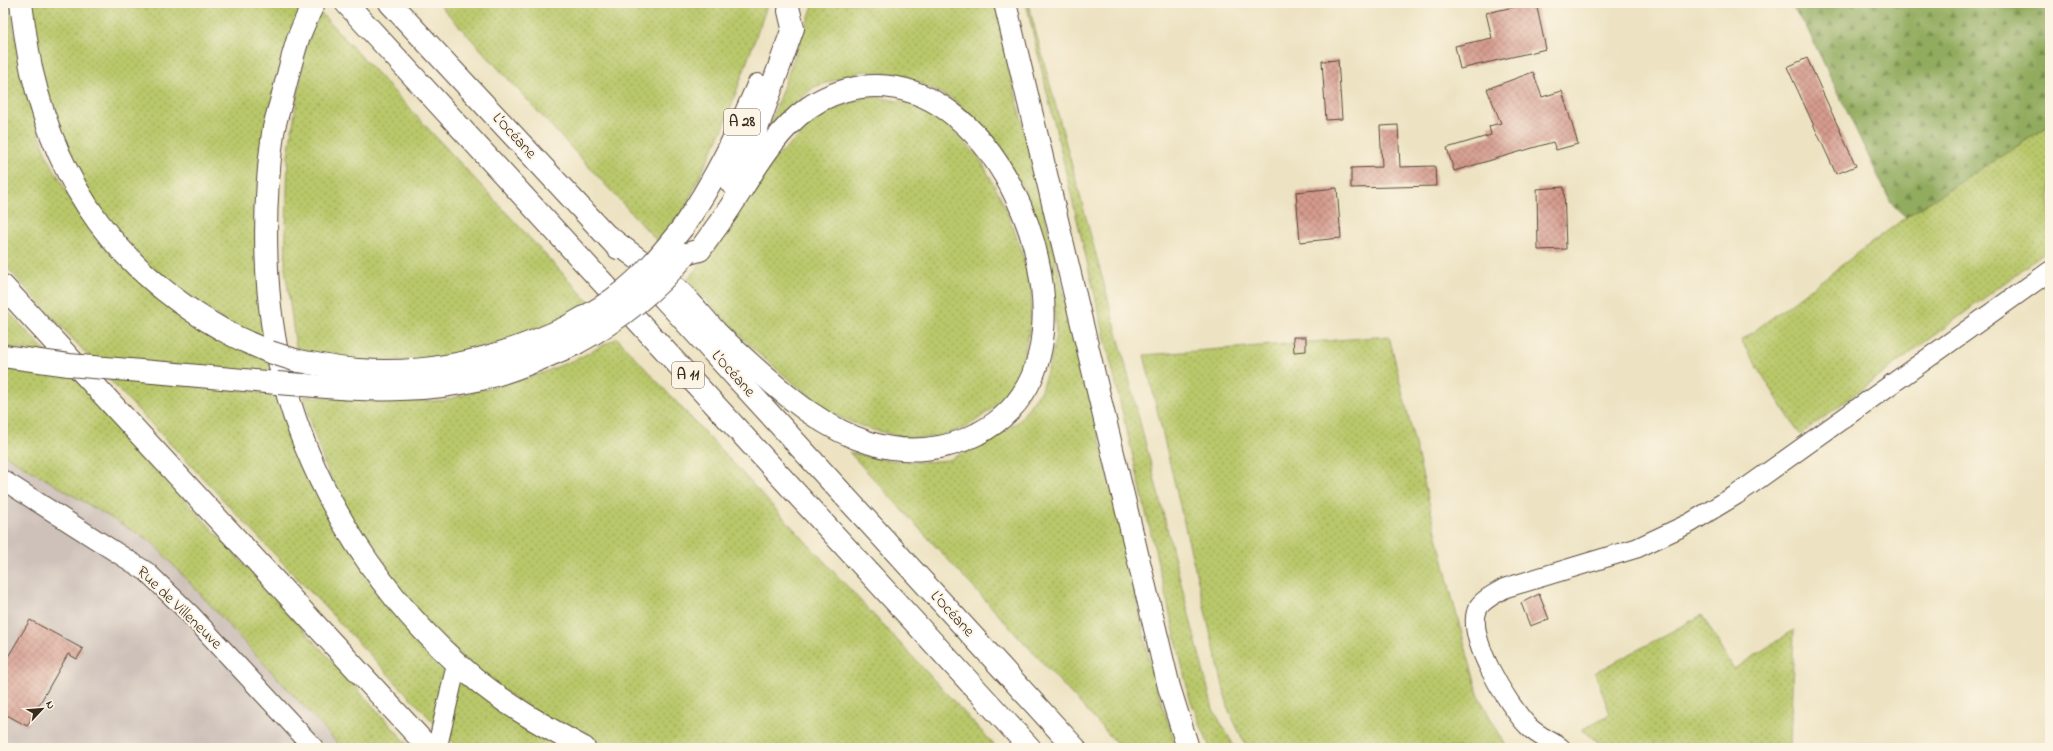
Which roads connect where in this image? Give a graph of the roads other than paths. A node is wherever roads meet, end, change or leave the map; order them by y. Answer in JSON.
{"nodes":[{"id":1,"x":21,"y":3,"type":"edge"},
{"id":2,"x":314,"y":3,"type":"edge"},
{"id":3,"x":346,"y":3,"type":"edge"},
{"id":4,"x":390,"y":3,"type":"edge"},
{"id":5,"x":1005,"y":3,"type":"edge"},
{"id":6,"x":790,"y":7,"type":"edge"},
{"id":7,"x":609,"y":237,"type":"junction"},
{"id":8,"x":691,"y":243,"type":"junction"},
{"id":9,"x":2050,"y":271,"type":"edge"},
{"id":10,"x":3,"y":286,"type":"edge"},
{"id":11,"x":571,"y":335,"type":"junction"},
{"id":12,"x":3,"y":356,"type":"edge"},
{"id":13,"x":3,"y":480,"type":"edge"},
{"id":14,"x":457,"y":662,"type":"junction"},
{"id":15,"x":314,"y":748,"type":"edge"},
{"id":16,"x":429,"y":748,"type":"edge"},
{"id":17,"x":437,"y":748,"type":"edge"},
{"id":18,"x":584,"y":748,"type":"edge"},
{"id":19,"x":1030,"y":748,"type":"edge"},
{"id":20,"x":1074,"y":748,"type":"edge"},
{"id":21,"x":1188,"y":748,"type":"edge"},
{"id":22,"x":1561,"y":748,"type":"edge"}],
"edges":[{"from":1,"to":11,"type":"highway","bridge":true},
{"from":2,"to":14,"type":"highway"},
{"from":3,"to":19,"type":"highway","name":"L’Océane","number":"A 11"},
{"from":4,"to":7,"type":"highway","name":"L’Océane","number":"A 11"},
{"from":5,"to":21,"type":"highway"},
{"from":6,"to":8,"type":"highway","number":"A 28"},
{"from":7,"to":8,"type":"highway"},
{"from":7,"to":20,"type":"highway","name":"L’Océane","number":"A 11"},
{"from":8,"to":11,"type":"highway","bridge":true},
{"from":9,"to":22,"type":"street"},
{"from":10,"to":16,"type":"highway"},
{"from":11,"to":12,"type":"highway","bridge":true},
{"from":13,"to":15,"type":"street","name":"Rue de Villeneuve"},
{"from":14,"to":17,"type":"street"},
{"from":14,"to":18,"type":"highway"}]}
